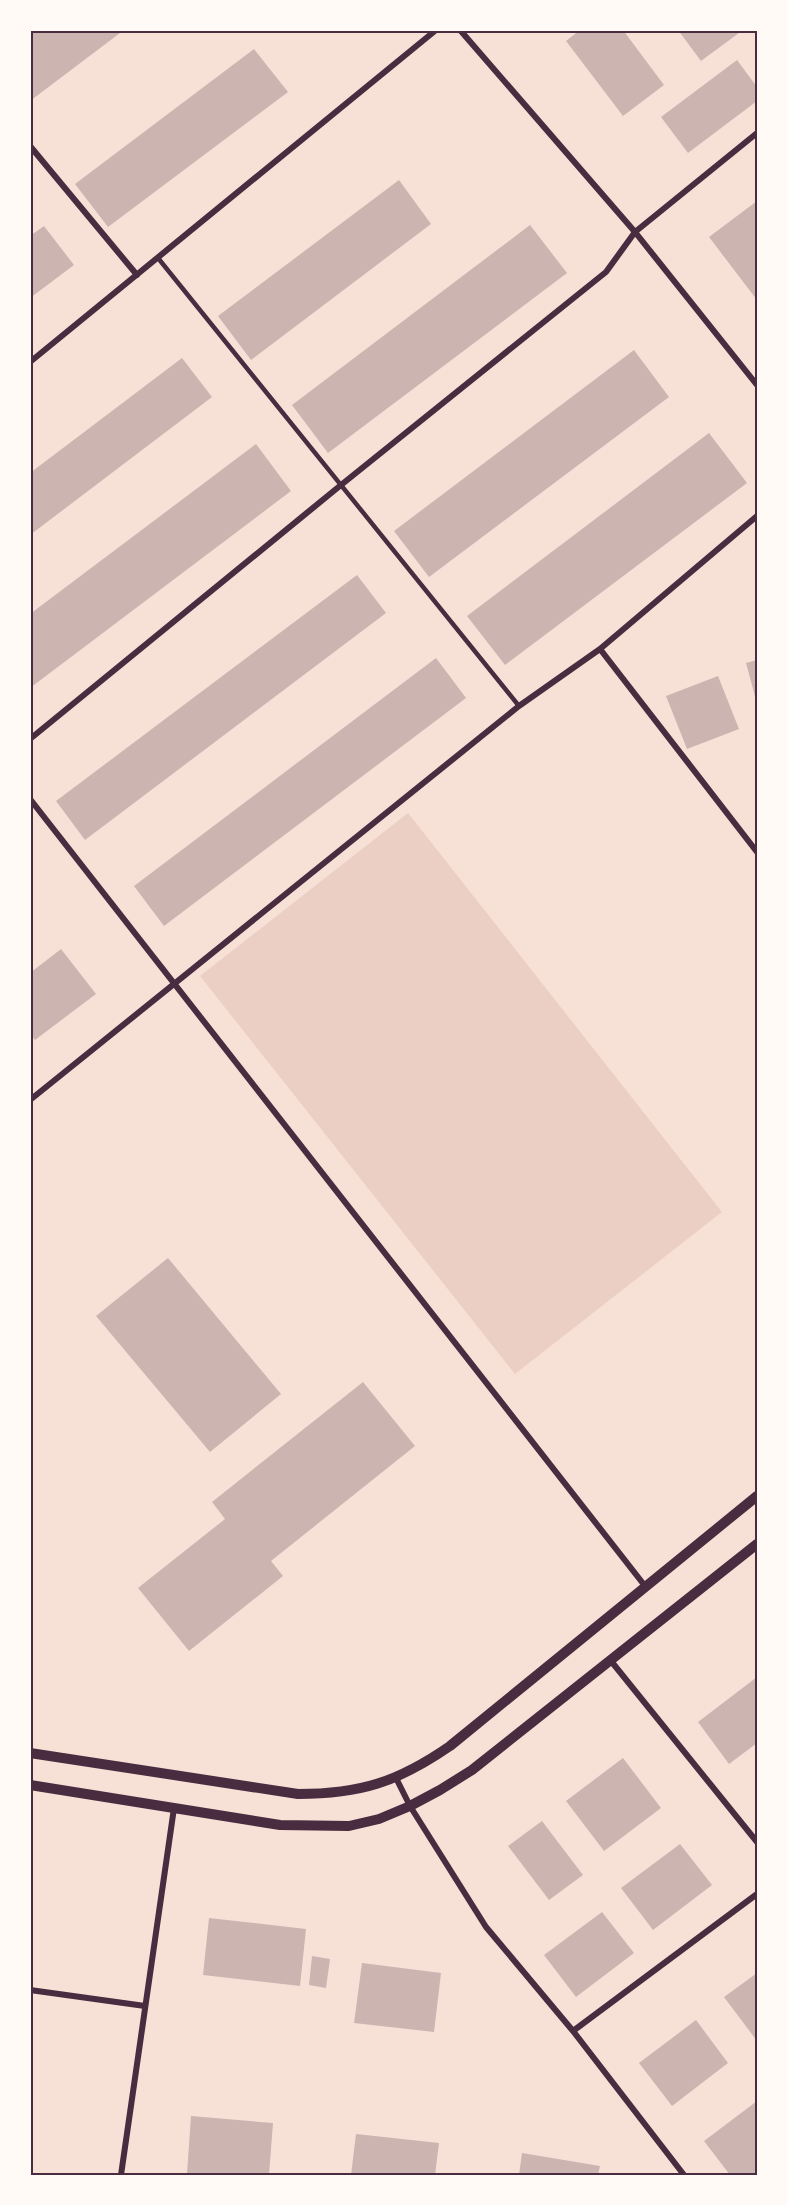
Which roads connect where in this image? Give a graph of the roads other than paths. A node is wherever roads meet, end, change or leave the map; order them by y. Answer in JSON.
{"nodes":[{"id":1,"x":436,"y":30,"type":"edge"},
{"id":2,"x":460,"y":30,"type":"edge"},
{"id":3,"x":757,"y":133,"type":"edge"},
{"id":4,"x":30,"y":146,"type":"edge"},
{"id":5,"x":635,"y":232,"type":"junction"},
{"id":6,"x":158,"y":258,"type":"junction"},
{"id":7,"x":136,"y":275,"type":"junction"},
{"id":8,"x":30,"y":362,"type":"edge"},
{"id":9,"x":757,"y":385,"type":"edge"},
{"id":10,"x":341,"y":484,"type":"junction"},
{"id":11,"x":757,"y":516,"type":"edge"},
{"id":12,"x":600,"y":649,"type":"junction"},
{"id":13,"x":519,"y":706,"type":"junction"},
{"id":14,"x":30,"y":739,"type":"edge"},
{"id":15,"x":30,"y":800,"type":"edge"},
{"id":16,"x":757,"y":852,"type":"edge"},
{"id":17,"x":175,"y":983,"type":"junction"},
{"id":18,"x":30,"y":1100,"type":"edge"},
{"id":19,"x":757,"y":1496,"type":"edge"},
{"id":20,"x":757,"y":1544,"type":"edge"},
{"id":21,"x":645,"y":1586,"type":"junction"},
{"id":22,"x":611,"y":1661,"type":"junction"},
{"id":23,"x":30,"y":1753,"type":"edge"},
{"id":24,"x":396,"y":1778,"type":"junction"},
{"id":25,"x":30,"y":1785,"type":"edge"},
{"id":26,"x":410,"y":1806,"type":"junction"},
{"id":27,"x":174,"y":1807,"type":"junction"},
{"id":28,"x":757,"y":1842,"type":"edge"},
{"id":29,"x":757,"y":1894,"type":"edge"},
{"id":30,"x":30,"y":1990,"type":"edge"},
{"id":31,"x":145,"y":2006,"type":"junction"},
{"id":32,"x":573,"y":2031,"type":"junction"},
{"id":33,"x":121,"y":2175,"type":"edge"},
{"id":34,"x":684,"y":2175,"type":"edge"}],
"edges":[{"from":1,"to":6,"type":"street"},
{"from":2,"to":5,"type":"street"},
{"from":3,"to":5,"type":"street"},
{"from":4,"to":7,"type":"street"},
{"from":5,"to":9,"type":"street"},
{"from":5,"to":10,"type":"street"},
{"from":6,"to":7,"type":"street"},
{"from":6,"to":10,"type":"lane"},
{"from":7,"to":8,"type":"street"},
{"from":10,"to":13,"type":"lane"},
{"from":10,"to":14,"type":"street"},
{"from":11,"to":12,"type":"street"},
{"from":12,"to":13,"type":"street"},
{"from":12,"to":16,"type":"street"},
{"from":13,"to":17,"type":"street"},
{"from":15,"to":17,"type":"street"},
{"from":17,"to":18,"type":"street"},
{"from":17,"to":21,"type":"street"},
{"from":19,"to":21,"type":"street"},
{"from":20,"to":22,"type":"street"},
{"from":21,"to":24,"type":"street"},
{"from":22,"to":26,"type":"street"},
{"from":22,"to":28,"type":"street"},
{"from":23,"to":24,"type":"street"},
{"from":24,"to":26,"type":"street"},
{"from":25,"to":27,"type":"street"},
{"from":26,"to":27,"type":"street"},
{"from":26,"to":32,"type":"street"},
{"from":27,"to":31,"type":"street"},
{"from":29,"to":32,"type":"street"},
{"from":30,"to":31,"type":"street"},
{"from":31,"to":33,"type":"street"},
{"from":32,"to":34,"type":"street"}]}
